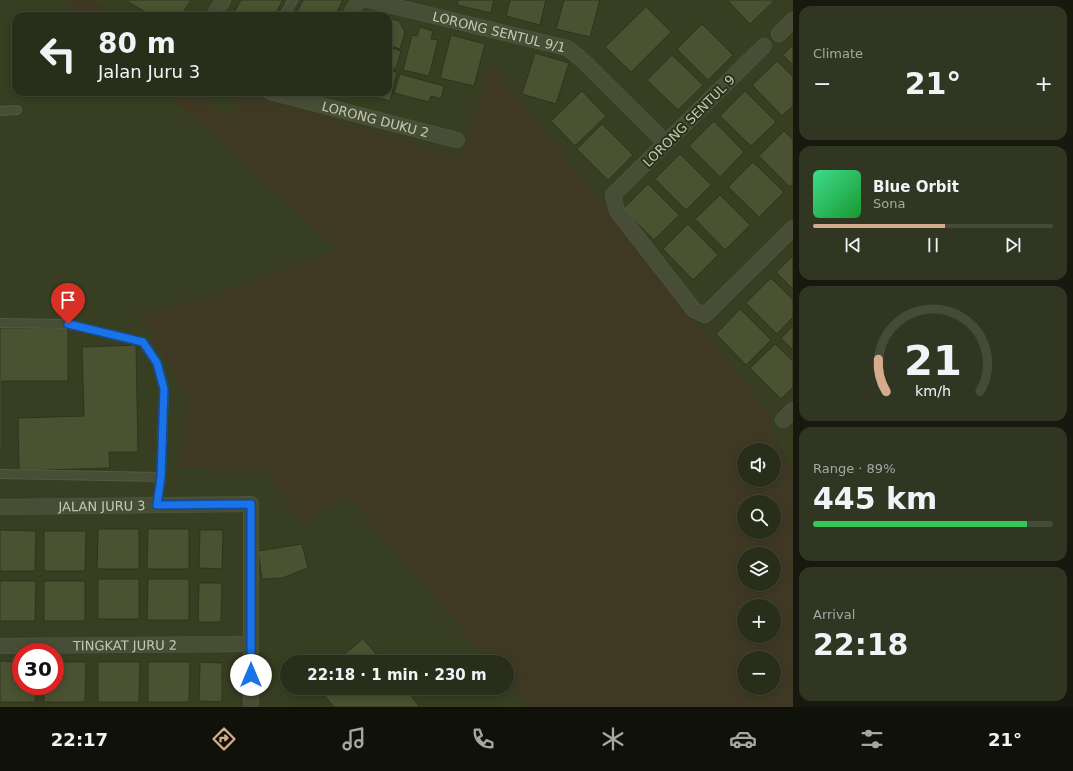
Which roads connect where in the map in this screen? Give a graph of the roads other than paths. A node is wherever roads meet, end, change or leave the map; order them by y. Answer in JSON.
{"nodes":[{"id":1,"x":223,"y":0,"type":"edge"},
{"id":2,"x":293,"y":0,"type":"edge"},
{"id":3,"x":359,"y":0,"type":"edge"},
{"id":4,"x":368,"y":0,"type":"edge"},
{"id":5,"x":216,"y":12,"type":"edge"},
{"id":6,"x":286,"y":12,"type":"edge"},
{"id":7,"x":352,"y":12,"type":"edge"},
{"id":8,"x":793,"y":20,"type":"edge"},
{"id":9,"x":779,"y":34,"type":"dead end"},
{"id":10,"x":764,"y":46,"type":"dead end"},
{"id":11,"x":305,"y":96,"type":"edge"},
{"id":12,"x":17,"y":110,"type":"dead end"},
{"id":13,"x":0,"y":111,"type":"edge"},
{"id":14,"x":457,"y":140,"type":"dead end"},
{"id":15,"x":666,"y":143,"type":"junction"},
{"id":16,"x":793,"y":228,"type":"edge"},
{"id":17,"x":0,"y":323,"type":"edge"},
{"id":18,"x":0,"y":474,"type":"edge"},
{"id":19,"x":161,"y":477,"type":"junction"},
{"id":20,"x":157,"y":505,"type":"junction"},
{"id":21,"x":0,"y":506,"type":"edge"},
{"id":22,"x":251,"y":644,"type":"junction"},
{"id":23,"x":0,"y":646,"type":"edge"},
{"id":24,"x":251,"y":707,"type":"edge"}],
"edges":[{"from":1,"to":5,"type":"street"},
{"from":2,"to":6,"type":"lane"},
{"from":3,"to":7,"type":"street"},
{"from":4,"to":15,"type":"street","name":"LORONG SENTUL 9/1"},
{"from":8,"to":9,"type":"street"},
{"from":10,"to":15,"type":"street","name":"LORONG SENTUL 9"},
{"from":11,"to":14,"type":"street","name":"LORONG DUKU 2"},
{"from":12,"to":13,"type":"lane"},
{"from":15,"to":16,"type":"street","name":"LORONG SENTUL 9"},
{"from":17,"to":19,"type":"lane"},
{"from":18,"to":19,"type":"lane"},
{"from":19,"to":20,"type":"lane"},
{"from":20,"to":21,"type":"street","name":"JALAN JURU 3"},
{"from":20,"to":22,"type":"street","name":"JALAN JURU 3"},
{"from":22,"to":23,"type":"street","name":"TINGKAT JURU 2"},
{"from":22,"to":24,"type":"street"}]}
